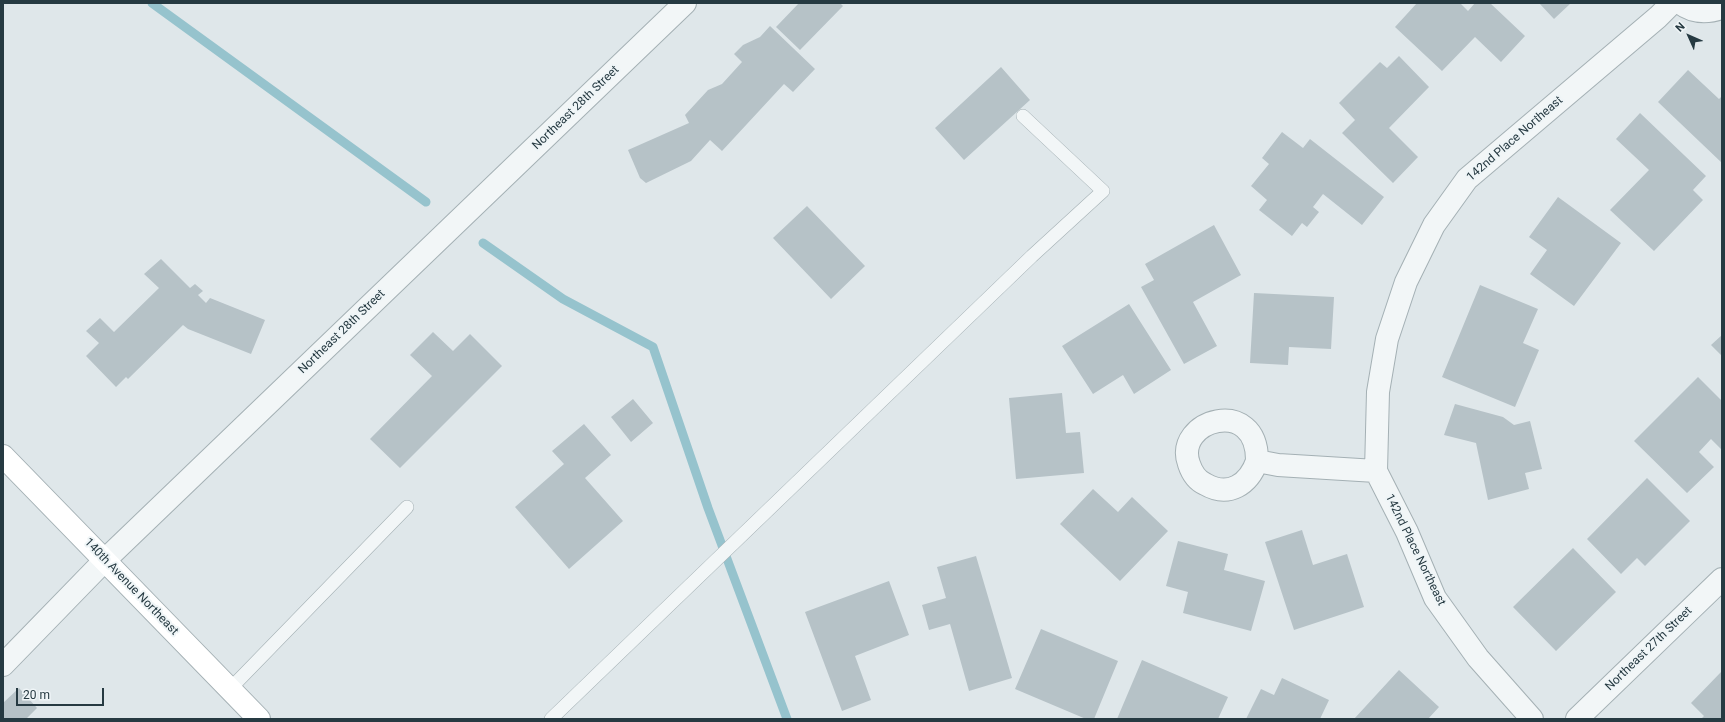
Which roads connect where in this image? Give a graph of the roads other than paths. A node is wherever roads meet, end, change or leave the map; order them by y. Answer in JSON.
{"nodes":[{"id":1,"x":684,"y":3,"type":"edge"},
{"id":2,"x":1672,"y":3,"type":"edge"},
{"id":3,"x":1680,"y":3,"type":"edge"},
{"id":4,"x":1722,"y":8,"type":"edge"},
{"id":5,"x":1023,"y":116,"type":"dead end"},
{"id":6,"x":3,"y":456,"type":"edge"},
{"id":7,"x":1257,"y":461,"type":"dead end"},
{"id":8,"x":1376,"y":471,"type":"junction"},
{"id":9,"x":407,"y":507,"type":"dead end"},
{"id":10,"x":105,"y":560,"type":"junction"},
{"id":11,"x":1722,"y":579,"type":"edge"},
{"id":12,"x":3,"y":665,"type":"edge"},
{"id":13,"x":230,"y":689,"type":"junction"},
{"id":14,"x":259,"y":719,"type":"edge"},
{"id":15,"x":551,"y":719,"type":"edge"},
{"id":16,"x":1532,"y":719,"type":"edge"},
{"id":17,"x":1577,"y":719,"type":"edge"}],
"edges":[{"from":1,"to":10,"type":"street","name":"Northeast 28th Street"},
{"from":2,"to":8,"type":"street","name":"142nd Place Northeast"},
{"from":3,"to":4,"type":"street"},
{"from":5,"to":15,"type":"lane"},
{"from":6,"to":10,"type":"street","name":"140th Avenue Northeast"},
{"from":7,"to":8,"type":"street"},
{"from":8,"to":16,"type":"street","name":"142nd Place Northeast"},
{"from":9,"to":13,"type":"lane"},
{"from":10,"to":12,"type":"street","name":"Northeast 28th Street"},
{"from":10,"to":13,"type":"street","name":"140th Avenue Northeast"},
{"from":11,"to":17,"type":"street","name":"Northeast 27th Street"},
{"from":13,"to":14,"type":"street","name":"140th Avenue Northeast"}]}
